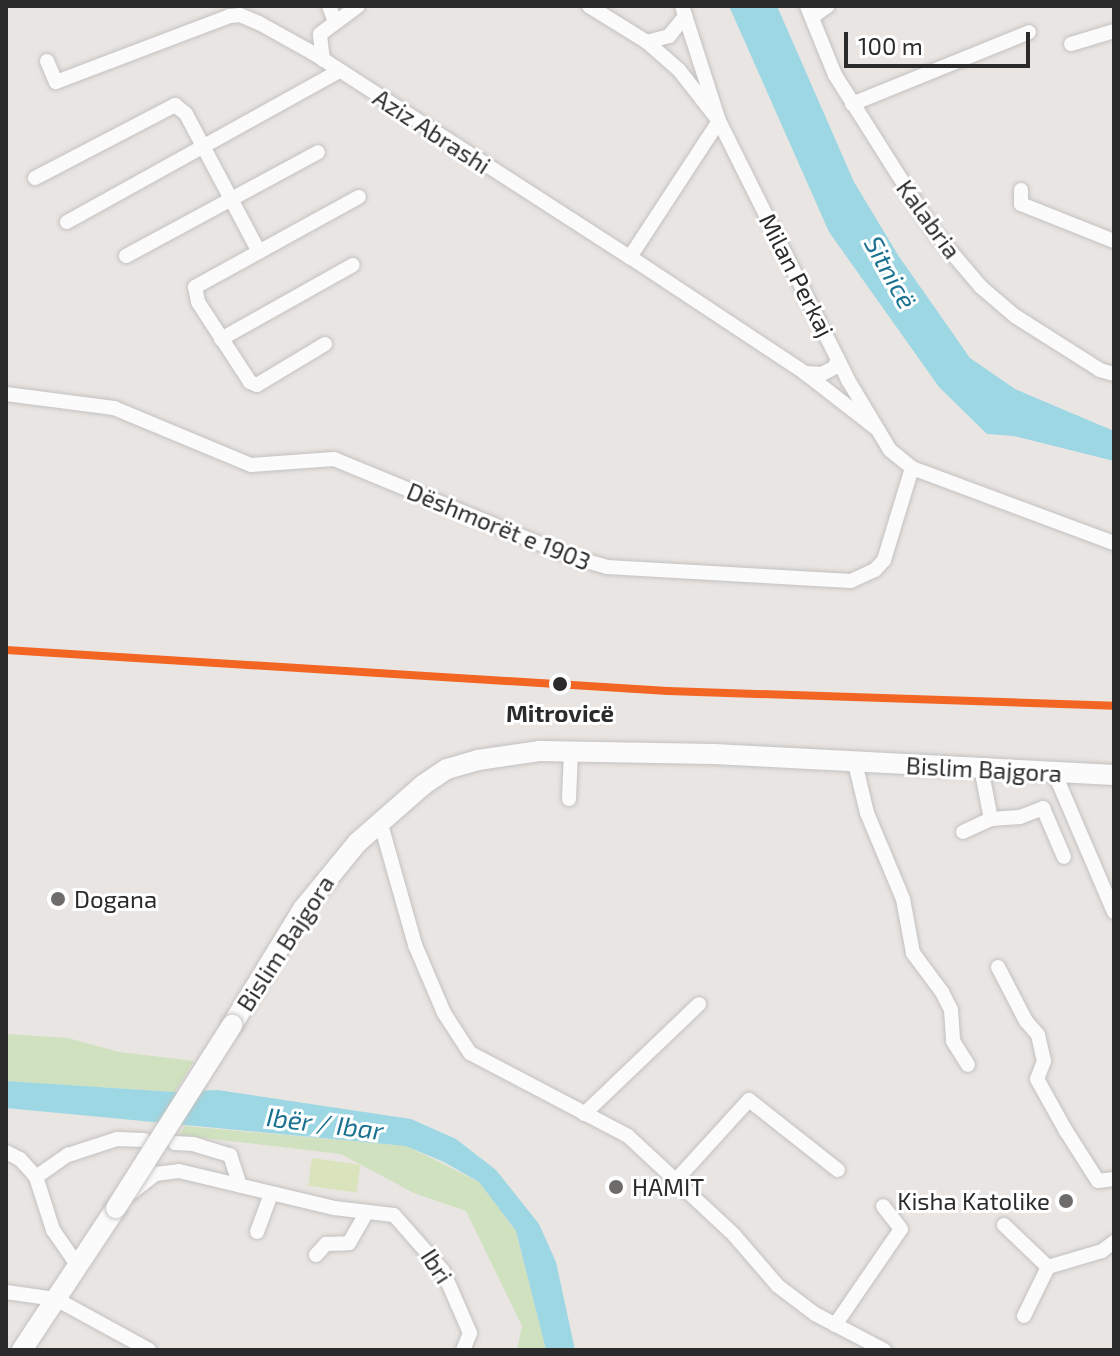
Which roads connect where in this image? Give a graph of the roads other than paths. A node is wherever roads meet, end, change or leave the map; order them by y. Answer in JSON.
{"nodes":[{"id":1,"x":329,"y":6,"type":"edge"},
{"id":2,"x":358,"y":6,"type":"edge"},
{"id":3,"x":589,"y":6,"type":"edge"},
{"id":4,"x":828,"y":6,"type":"edge"},
{"id":5,"x":684,"y":11,"type":"edge"},
{"id":6,"x":810,"y":11,"type":"edge"},
{"id":7,"x":335,"y":22,"type":"junction"},
{"id":8,"x":1114,"y":31,"type":"edge"},
{"id":9,"x":1029,"y":32,"type":"dead end"},
{"id":10,"x":647,"y":42,"type":"junction"},
{"id":11,"x":1071,"y":44,"type":"dead end"},
{"id":12,"x":323,"y":60,"type":"junction"},
{"id":13,"x":47,"y":61,"type":"dead end"},
{"id":14,"x":339,"y":71,"type":"junction"},
{"id":15,"x":852,"y":104,"type":"junction"},
{"id":16,"x":719,"y":121,"type":"junction"},
{"id":17,"x":203,"y":146,"type":"junction"},
{"id":18,"x":318,"y":152,"type":"dead end"},
{"id":19,"x":35,"y":178,"type":"dead end"},
{"id":20,"x":1021,"y":190,"type":"dead end"},
{"id":21,"x":359,"y":197,"type":"dead end"},
{"id":22,"x":232,"y":200,"type":"junction"},
{"id":23,"x":67,"y":222,"type":"dead end"},
{"id":24,"x":1114,"y":241,"type":"edge"},
{"id":25,"x":259,"y":252,"type":"junction"},
{"id":26,"x":126,"y":256,"type":"dead end"},
{"id":27,"x":630,"y":257,"type":"junction"},
{"id":28,"x":353,"y":265,"type":"dead end"},
{"id":29,"x":221,"y":339,"type":"junction"},
{"id":30,"x":325,"y":344,"type":"dead end"},
{"id":31,"x":838,"y":358,"type":"junction"},
{"id":32,"x":805,"y":373,"type":"junction"},
{"id":33,"x":1114,"y":374,"type":"edge"},
{"id":34,"x":6,"y":394,"type":"edge"},
{"id":35,"x":876,"y":428,"type":"junction"},
{"id":36,"x":912,"y":468,"type":"junction"},
{"id":37,"x":1114,"y":543,"type":"edge"},
{"id":38,"x":571,"y":751,"type":"junction"},
{"id":39,"x":855,"y":763,"type":"junction"},
{"id":40,"x":981,"y":768,"type":"junction"},
{"id":41,"x":1054,"y":772,"type":"junction"},
{"id":42,"x":1114,"y":775,"type":"edge"},
{"id":43,"x":569,"y":799,"type":"dead end"},
{"id":44,"x":991,"y":819,"type":"junction"},
{"id":45,"x":380,"y":821,"type":"junction"},
{"id":46,"x":963,"y":832,"type":"dead end"},
{"id":47,"x":1064,"y":857,"type":"dead end"},
{"id":48,"x":1114,"y":912,"type":"edge"},
{"id":49,"x":998,"y":967,"type":"dead end"},
{"id":50,"x":699,"y":1004,"type":"dead end"},
{"id":51,"x":968,"y":1065,"type":"dead end"},
{"id":52,"x":584,"y":1114,"type":"junction"},
{"id":53,"x":144,"y":1140,"type":"dead end"},
{"id":54,"x":175,"y":1143,"type":"dead end"},
{"id":55,"x":6,"y":1152,"type":"edge"},
{"id":56,"x":838,"y":1170,"type":"dead end"},
{"id":57,"x":36,"y":1177,"type":"junction"},
{"id":58,"x":677,"y":1179,"type":"junction"},
{"id":59,"x":1114,"y":1179,"type":"edge"},
{"id":60,"x":240,"y":1185,"type":"junction"},
{"id":61,"x":271,"y":1194,"type":"junction"},
{"id":62,"x":883,"y":1206,"type":"dead end"},
{"id":63,"x":116,"y":1208,"type":"junction"},
{"id":64,"x":367,"y":1212,"type":"junction"},
{"id":65,"x":1004,"y":1225,"type":"dead end"},
{"id":66,"x":257,"y":1232,"type":"dead end"},
{"id":67,"x":1114,"y":1242,"type":"edge"},
{"id":68,"x":316,"y":1255,"type":"dead end"},
{"id":69,"x":78,"y":1266,"type":"junction"},
{"id":70,"x":1048,"y":1267,"type":"junction"},
{"id":71,"x":6,"y":1292,"type":"edge"},
{"id":72,"x":56,"y":1299,"type":"junction"},
{"id":73,"x":1024,"y":1316,"type":"dead end"},
{"id":74,"x":835,"y":1325,"type":"junction"},
{"id":75,"x":22,"y":1350,"type":"edge"},
{"id":76,"x":149,"y":1350,"type":"edge"},
{"id":77,"x":463,"y":1350,"type":"edge"},
{"id":78,"x":884,"y":1350,"type":"edge"}],
"edges":[{"from":1,"to":7,"type":"street"},
{"from":2,"to":7,"type":"street"},
{"from":3,"to":10,"type":"street","name":"Milan Perkaj"},
{"from":4,"to":6,"type":"street"},
{"from":5,"to":10,"type":"street","name":"Milan Perkaj"},
{"from":5,"to":16,"type":"street","name":"Milan Perkaj"},
{"from":6,"to":15,"type":"street","name":"Kalabria"},
{"from":7,"to":12,"type":"street"},
{"from":8,"to":11,"type":"street"},
{"from":9,"to":15,"type":"street"},
{"from":10,"to":16,"type":"street","name":"Milan Perkaj"},
{"from":12,"to":13,"type":"street","name":"Aziz Abrashi"},
{"from":12,"to":14,"type":"street","name":"Aziz Abrashi"},
{"from":14,"to":17,"type":"street"},
{"from":14,"to":27,"type":"street","name":"Aziz Abrashi"},
{"from":15,"to":33,"type":"street","name":"Kalabria"},
{"from":16,"to":27,"type":"street"},
{"from":16,"to":31,"type":"street","name":"Milan Perkaj"},
{"from":17,"to":19,"type":"street"},
{"from":17,"to":22,"type":"street"},
{"from":17,"to":23,"type":"street"},
{"from":18,"to":22,"type":"street"},
{"from":20,"to":24,"type":"street"},
{"from":21,"to":25,"type":"street"},
{"from":22,"to":25,"type":"street"},
{"from":22,"to":26,"type":"street"},
{"from":25,"to":29,"type":"street"},
{"from":27,"to":32,"type":"street","name":"Aziz Abrashi"},
{"from":28,"to":29,"type":"street"},
{"from":29,"to":30,"type":"street"},
{"from":31,"to":32,"type":"street"},
{"from":31,"to":35,"type":"street","name":"Milan Perkaj"},
{"from":32,"to":35,"type":"street","name":"Aziz Abrashi"},
{"from":34,"to":36,"type":"street","name":"Dëshmorët e 1903"},
{"from":35,"to":36,"type":"street","name":"Aziz Abrashi"},
{"from":36,"to":37,"type":"street"},
{"from":38,"to":39,"type":"main road","name":"Bislim Bajgora"},
{"from":38,"to":43,"type":"street"},
{"from":38,"to":45,"type":"main road","name":"Bislim Bajgora"},
{"from":39,"to":40,"type":"main road","name":"Bislim Bajgora"},
{"from":39,"to":51,"type":"street"},
{"from":40,"to":41,"type":"main road","name":"Bislim Bajgora"},
{"from":40,"to":44,"type":"street"},
{"from":41,"to":42,"type":"main road","name":"Bislim Bajgora"},
{"from":41,"to":48,"type":"street"},
{"from":44,"to":46,"type":"street"},
{"from":44,"to":47,"type":"street"},
{"from":45,"to":52,"type":"street"},
{"from":45,"to":63,"type":"main road","name":"Bislim Bajgora","bridge":true},
{"from":49,"to":59,"type":"street"},
{"from":50,"to":52,"type":"street"},
{"from":52,"to":58,"type":"street"},
{"from":53,"to":57,"type":"street"},
{"from":54,"to":60,"type":"street"},
{"from":55,"to":57,"type":"street"},
{"from":56,"to":58,"type":"street"},
{"from":57,"to":69,"type":"street"},
{"from":58,"to":74,"type":"street"},
{"from":60,"to":61,"type":"street","name":"Ibri"},
{"from":60,"to":63,"type":"street","name":"Ibri"},
{"from":61,"to":64,"type":"street","name":"Ibri"},
{"from":61,"to":66,"type":"street"},
{"from":62,"to":74,"type":"street"},
{"from":63,"to":69,"type":"main road","name":"Bislim Bajgora"},
{"from":64,"to":68,"type":"street"},
{"from":64,"to":77,"type":"street","name":"Ibri"},
{"from":65,"to":70,"type":"street"},
{"from":67,"to":70,"type":"street"},
{"from":69,"to":72,"type":"main road","name":"Bislim Bajgora"},
{"from":70,"to":73,"type":"street"},
{"from":71,"to":72,"type":"street"},
{"from":72,"to":75,"type":"main road","name":"Bislim Bajgora"},
{"from":72,"to":76,"type":"street"},
{"from":74,"to":78,"type":"street"}]}
